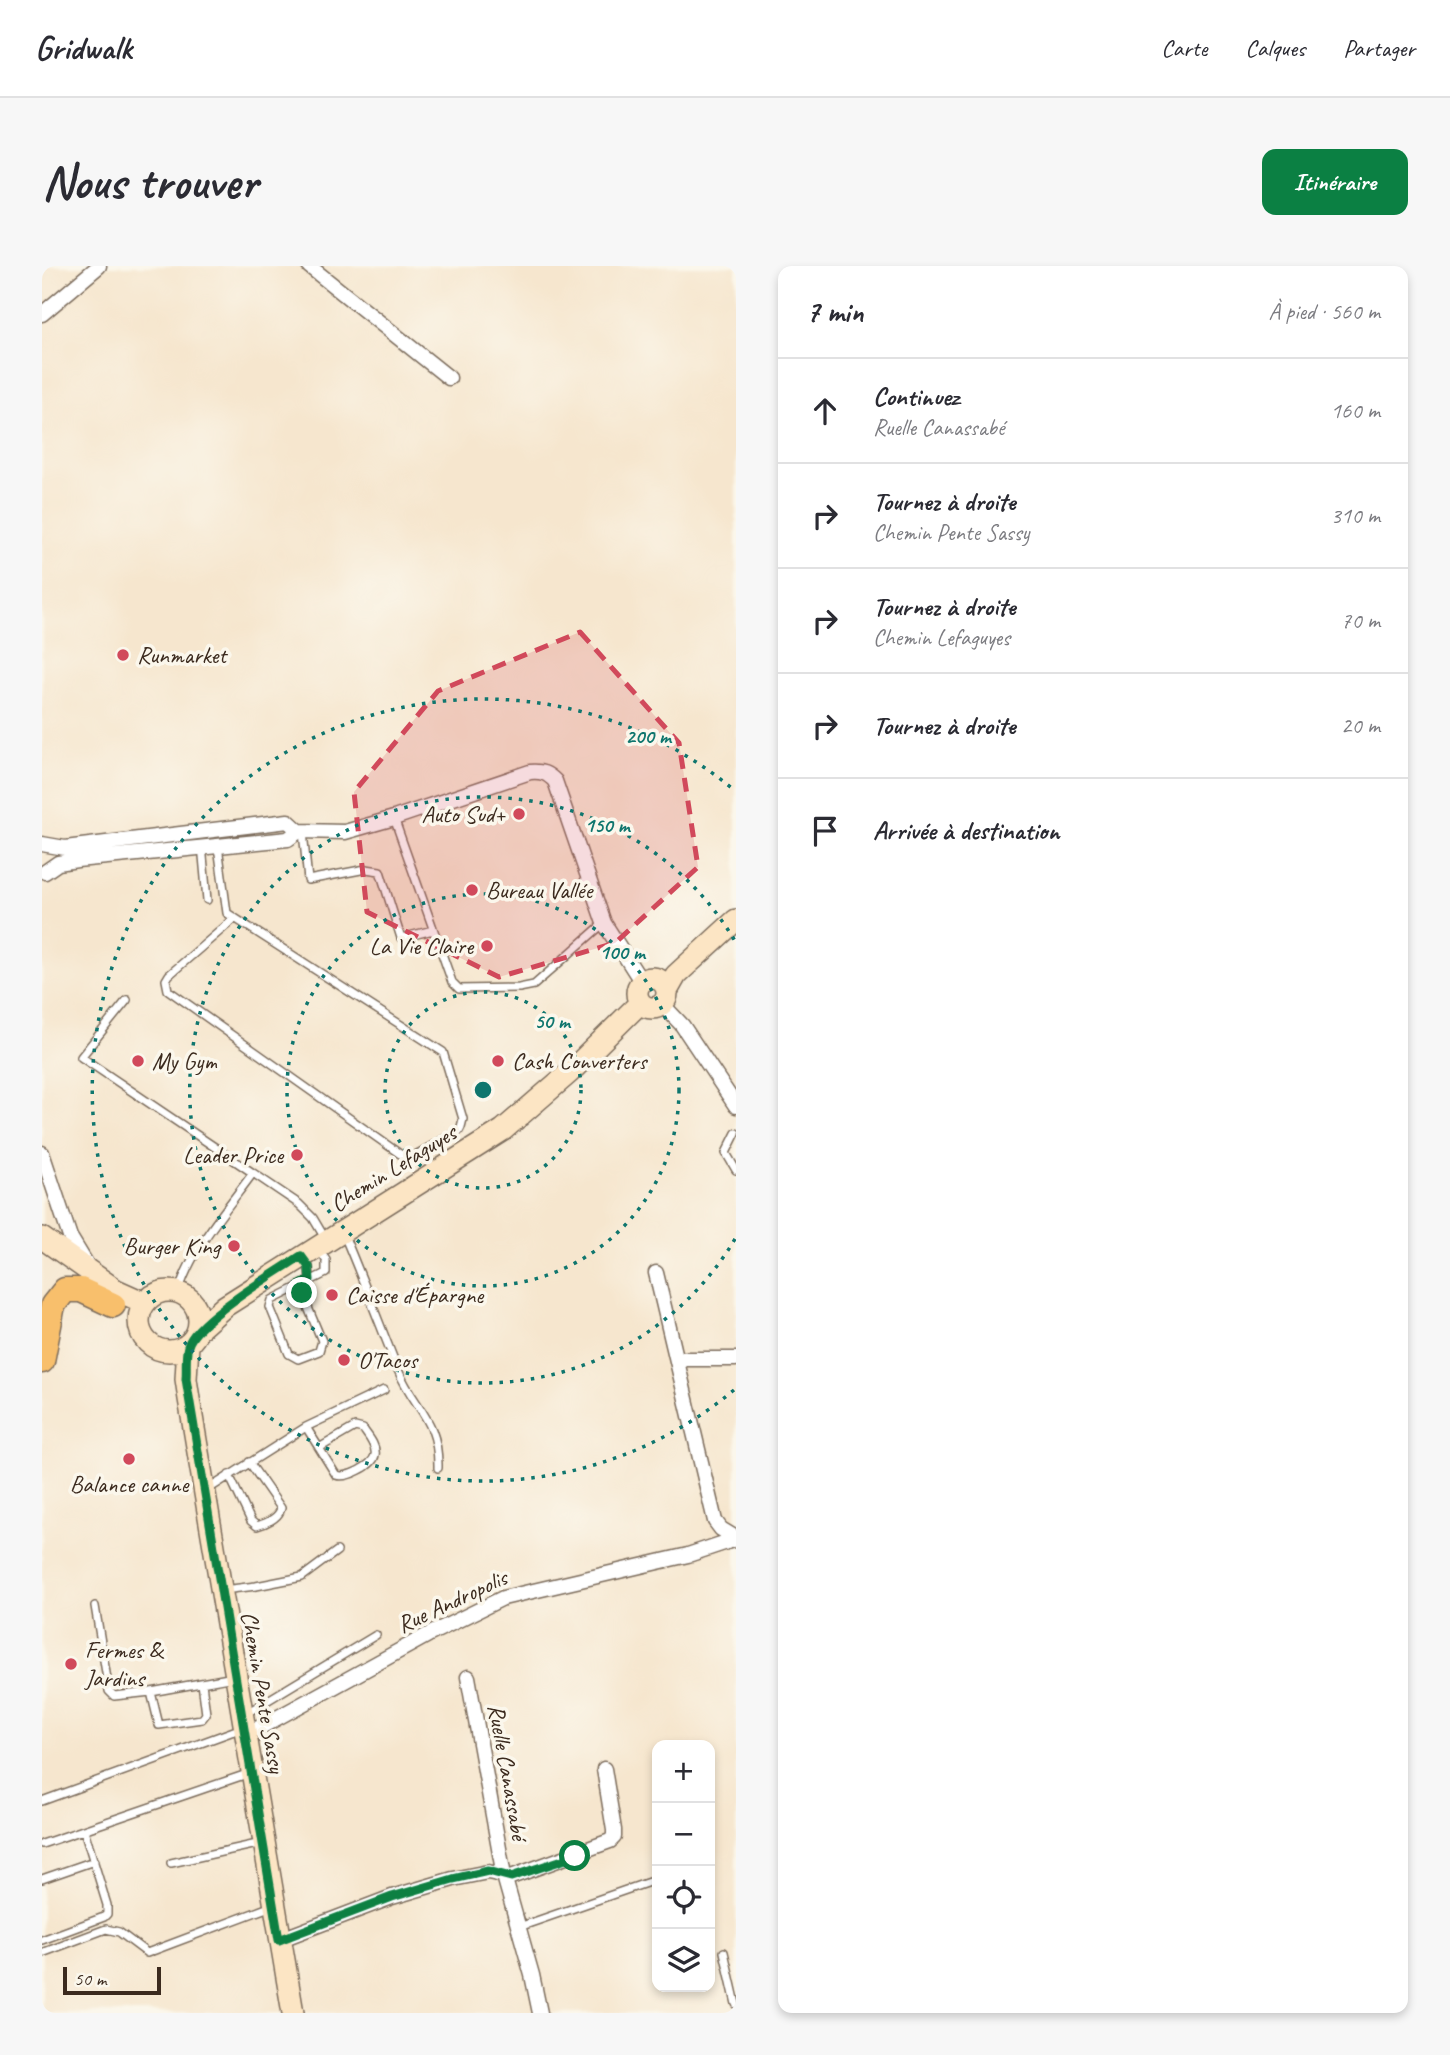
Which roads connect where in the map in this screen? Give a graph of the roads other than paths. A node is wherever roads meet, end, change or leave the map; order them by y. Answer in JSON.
{"nodes":[{"id":1,"x":99,"y":266,"type":"edge"},
{"id":2,"x":309,"y":266,"type":"edge"},
{"id":3,"x":42,"y":314,"type":"edge"},
{"id":4,"x":449,"y":378,"type":"dead end"},
{"id":5,"x":394,"y":818,"type":"junction"},
{"id":6,"x":200,"y":831,"type":"junction"},
{"id":7,"x":301,"y":832,"type":"junction"},
{"id":8,"x":42,"y":844,"type":"edge"},
{"id":9,"x":218,"y":846,"type":"junction"},
{"id":10,"x":202,"y":848,"type":"junction"},
{"id":11,"x":42,"y":850,"type":"edge"},
{"id":12,"x":43,"y":876,"type":"edge"},
{"id":13,"x":207,"y":900,"type":"dead end"},
{"id":14,"x":235,"y":918,"type":"junction"},
{"id":15,"x":736,"y":920,"type":"edge"},
{"id":16,"x":604,"y":923,"type":"junction"},
{"id":17,"x":433,"y":930,"type":"junction"},
{"id":18,"x":657,"y":989,"type":"junction"},
{"id":19,"x":127,"y":1000,"type":"dead end"},
{"id":20,"x":736,"y":1106,"type":"edge"},
{"id":21,"x":736,"y":1133,"type":"edge"},
{"id":22,"x":42,"y":1153,"type":"edge"},
{"id":23,"x":736,"y":1170,"type":"edge"},
{"id":24,"x":253,"y":1173,"type":"junction"},
{"id":25,"x":42,"y":1238,"type":"edge"},
{"id":26,"x":322,"y":1244,"type":"junction"},
{"id":27,"x":42,"y":1255,"type":"edge"},
{"id":28,"x":656,"y":1273,"type":"dead end"},
{"id":29,"x":94,"y":1275,"type":"junction"},
{"id":30,"x":310,"y":1280,"type":"junction"},
{"id":31,"x":299,"y":1286,"type":"junction"},
{"id":32,"x":187,"y":1299,"type":"junction"},
{"id":33,"x":145,"y":1303,"type":"junction"},
{"id":34,"x":113,"y":1305,"type":"junction"},
{"id":35,"x":225,"y":1306,"type":"junction"},
{"id":36,"x":139,"y":1323,"type":"junction"},
{"id":37,"x":193,"y":1337,"type":"junction"},
{"id":38,"x":164,"y":1350,"type":"junction"},
{"id":39,"x":677,"y":1359,"type":"junction"},
{"id":40,"x":736,"y":1359,"type":"edge"},
{"id":41,"x":42,"y":1361,"type":"edge"},
{"id":42,"x":186,"y":1379,"type":"junction"},
{"id":43,"x":384,"y":1390,"type":"dead end"},
{"id":44,"x":306,"y":1427,"type":"junction"},
{"id":45,"x":319,"y":1448,"type":"junction"},
{"id":46,"x":249,"y":1462,"type":"junction"},
{"id":47,"x":438,"y":1468,"type":"dead end"},
{"id":48,"x":229,"y":1475,"type":"junction"},
{"id":49,"x":203,"y":1492,"type":"junction"},
{"id":50,"x":736,"y":1538,"type":"edge"},
{"id":51,"x":337,"y":1550,"type":"dead end"},
{"id":52,"x":219,"y":1590,"type":"junction"},
{"id":53,"x":95,"y":1606,"type":"dead end"},
{"id":54,"x":376,"y":1634,"type":"dead end"},
{"id":55,"x":234,"y":1677,"type":"junction"},
{"id":56,"x":468,"y":1677,"type":"dead end"},
{"id":57,"x":202,"y":1683,"type":"junction"},
{"id":58,"x":151,"y":1692,"type":"junction"},
{"id":59,"x":242,"y":1722,"type":"junction"},
{"id":60,"x":604,"y":1769,"type":"dead end"},
{"id":61,"x":251,"y":1773,"type":"junction"},
{"id":62,"x":42,"y":1801,"type":"edge"},
{"id":63,"x":84,"y":1830,"type":"junction"},
{"id":64,"x":262,"y":1843,"type":"junction"},
{"id":65,"x":42,"y":1844,"type":"edge"},
{"id":66,"x":94,"y":1861,"type":"junction"},
{"id":67,"x":171,"y":1864,"type":"dead end"},
{"id":68,"x":504,"y":1876,"type":"junction"},
{"id":69,"x":42,"y":1879,"type":"edge"},
{"id":70,"x":649,"y":1882,"type":"dead end"},
{"id":71,"x":273,"y":1906,"type":"junction"},
{"id":72,"x":519,"y":1927,"type":"junction"},
{"id":73,"x":42,"y":1940,"type":"edge"},
{"id":74,"x":279,"y":1940,"type":"junction"},
{"id":75,"x":42,"y":1952,"type":"edge"},
{"id":76,"x":724,"y":1952,"type":"dead end"},
{"id":77,"x":736,"y":2004,"type":"edge"},
{"id":78,"x":293,"y":2013,"type":"edge"},
{"id":79,"x":540,"y":2013,"type":"edge"}],
"edges":[{"from":1,"to":3,"type":"street"},
{"from":2,"to":4,"type":"street"},
{"from":5,"to":7,"type":"street"},
{"from":5,"to":16,"type":"street"},
{"from":5,"to":17,"type":"lane"},
{"from":6,"to":7,"type":"street"},
{"from":6,"to":8,"type":"street"},
{"from":6,"to":10,"type":"lane"},
{"from":7,"to":9,"type":"street"},
{"from":7,"to":17,"type":"lane"},
{"from":9,"to":10,"type":"street"},
{"from":9,"to":14,"type":"lane"},
{"from":10,"to":12,"type":"street"},
{"from":10,"to":13,"type":"lane"},
{"from":11,"to":12,"type":"street"},
{"from":14,"to":14,"type":"lane"},
{"from":15,"to":18,"type":"main road","name":"Chemin Lefaguyes"},
{"from":16,"to":17,"type":"lane"},
{"from":16,"to":18,"type":"street"},
{"from":18,"to":20,"type":"street"},
{"from":18,"to":26,"type":"main road","name":"Chemin Lefaguyes"},
{"from":19,"to":24,"type":"lane"},
{"from":21,"to":23,"type":"lane"},
{"from":22,"to":29,"type":"street"},
{"from":24,"to":26,"type":"lane"},
{"from":24,"to":32,"type":"lane"},
{"from":25,"to":29,"type":"main road"},
{"from":26,"to":30,"type":"lane"},
{"from":26,"to":30,"type":"lane"},
{"from":26,"to":35,"type":"main road","name":"Chemin Lefaguyes"},
{"from":26,"to":47,"type":"lane"},
{"from":27,"to":34,"type":"main road"},
{"from":28,"to":39,"type":"street"},
{"from":29,"to":33,"type":"main road"},
{"from":30,"to":31,"type":"lane"},
{"from":31,"to":31,"type":"lane"},
{"from":32,"to":33,"type":"main road"},
{"from":32,"to":35,"type":"main road"},
{"from":32,"to":37,"type":"main road"},
{"from":33,"to":36,"type":"main road"},
{"from":34,"to":36,"type":"main road"},
{"from":34,"to":41,"type":"highway"},
{"from":35,"to":37,"type":"main road","name":"Chemin Lefaguyes"},
{"from":36,"to":38,"type":"main road"},
{"from":37,"to":38,"type":"main road"},
{"from":37,"to":42,"type":"main road","name":"Chemin Pente Sassy"},
{"from":38,"to":42,"type":"main road","name":"Chemin Pente Sassy"},
{"from":39,"to":40,"type":"street"},
{"from":39,"to":50,"type":"street"},
{"from":42,"to":49,"type":"main road","name":"Chemin Pente Sassy"},
{"from":43,"to":44,"type":"lane"},
{"from":44,"to":45,"type":"lane"},
{"from":44,"to":46,"type":"lane"},
{"from":45,"to":45,"type":"lane"},
{"from":46,"to":48,"type":"lane"},
{"from":46,"to":48,"type":"lane"},
{"from":48,"to":49,"type":"lane"},
{"from":49,"to":52,"type":"main road","name":"Chemin Pente Sassy"},
{"from":50,"to":59,"type":"street","name":"Rue Andropolis"},
{"from":51,"to":52,"type":"lane"},
{"from":52,"to":55,"type":"main road","name":"Chemin Pente Sassy"},
{"from":53,"to":58,"type":"lane"},
{"from":54,"to":59,"type":"lane"},
{"from":55,"to":57,"type":"lane"},
{"from":55,"to":59,"type":"main road","name":"Chemin Pente Sassy"},
{"from":56,"to":68,"type":"street","name":"Ruelle Canassabé"},
{"from":57,"to":58,"type":"lane"},
{"from":57,"to":58,"type":"lane"},
{"from":59,"to":61,"type":"main road","name":"Chemin Pente Sassy"},
{"from":59,"to":62,"type":"lane"},
{"from":60,"to":68,"type":"street","name":"Ruelle Canassabé"},
{"from":61,"to":63,"type":"lane"},
{"from":61,"to":64,"type":"main road","name":"Chemin Pente Sassy"},
{"from":63,"to":65,"type":"lane"},
{"from":63,"to":66,"type":"lane"},
{"from":64,"to":67,"type":"lane"},
{"from":64,"to":71,"type":"main road","name":"Chemin Pente Sassy"},
{"from":66,"to":69,"type":"lane"},
{"from":66,"to":73,"type":"lane"},
{"from":68,"to":72,"type":"street"},
{"from":68,"to":74,"type":"street","name":"Ruelle Canassabé"},
{"from":70,"to":72,"type":"lane"},
{"from":71,"to":74,"type":"main road","name":"Chemin Pente Sassy"},
{"from":71,"to":75,"type":"lane"},
{"from":72,"to":79,"type":"street"},
{"from":74,"to":78,"type":"main road","name":"Chemin Pente Sassy"},
{"from":76,"to":77,"type":"lane"}]}
